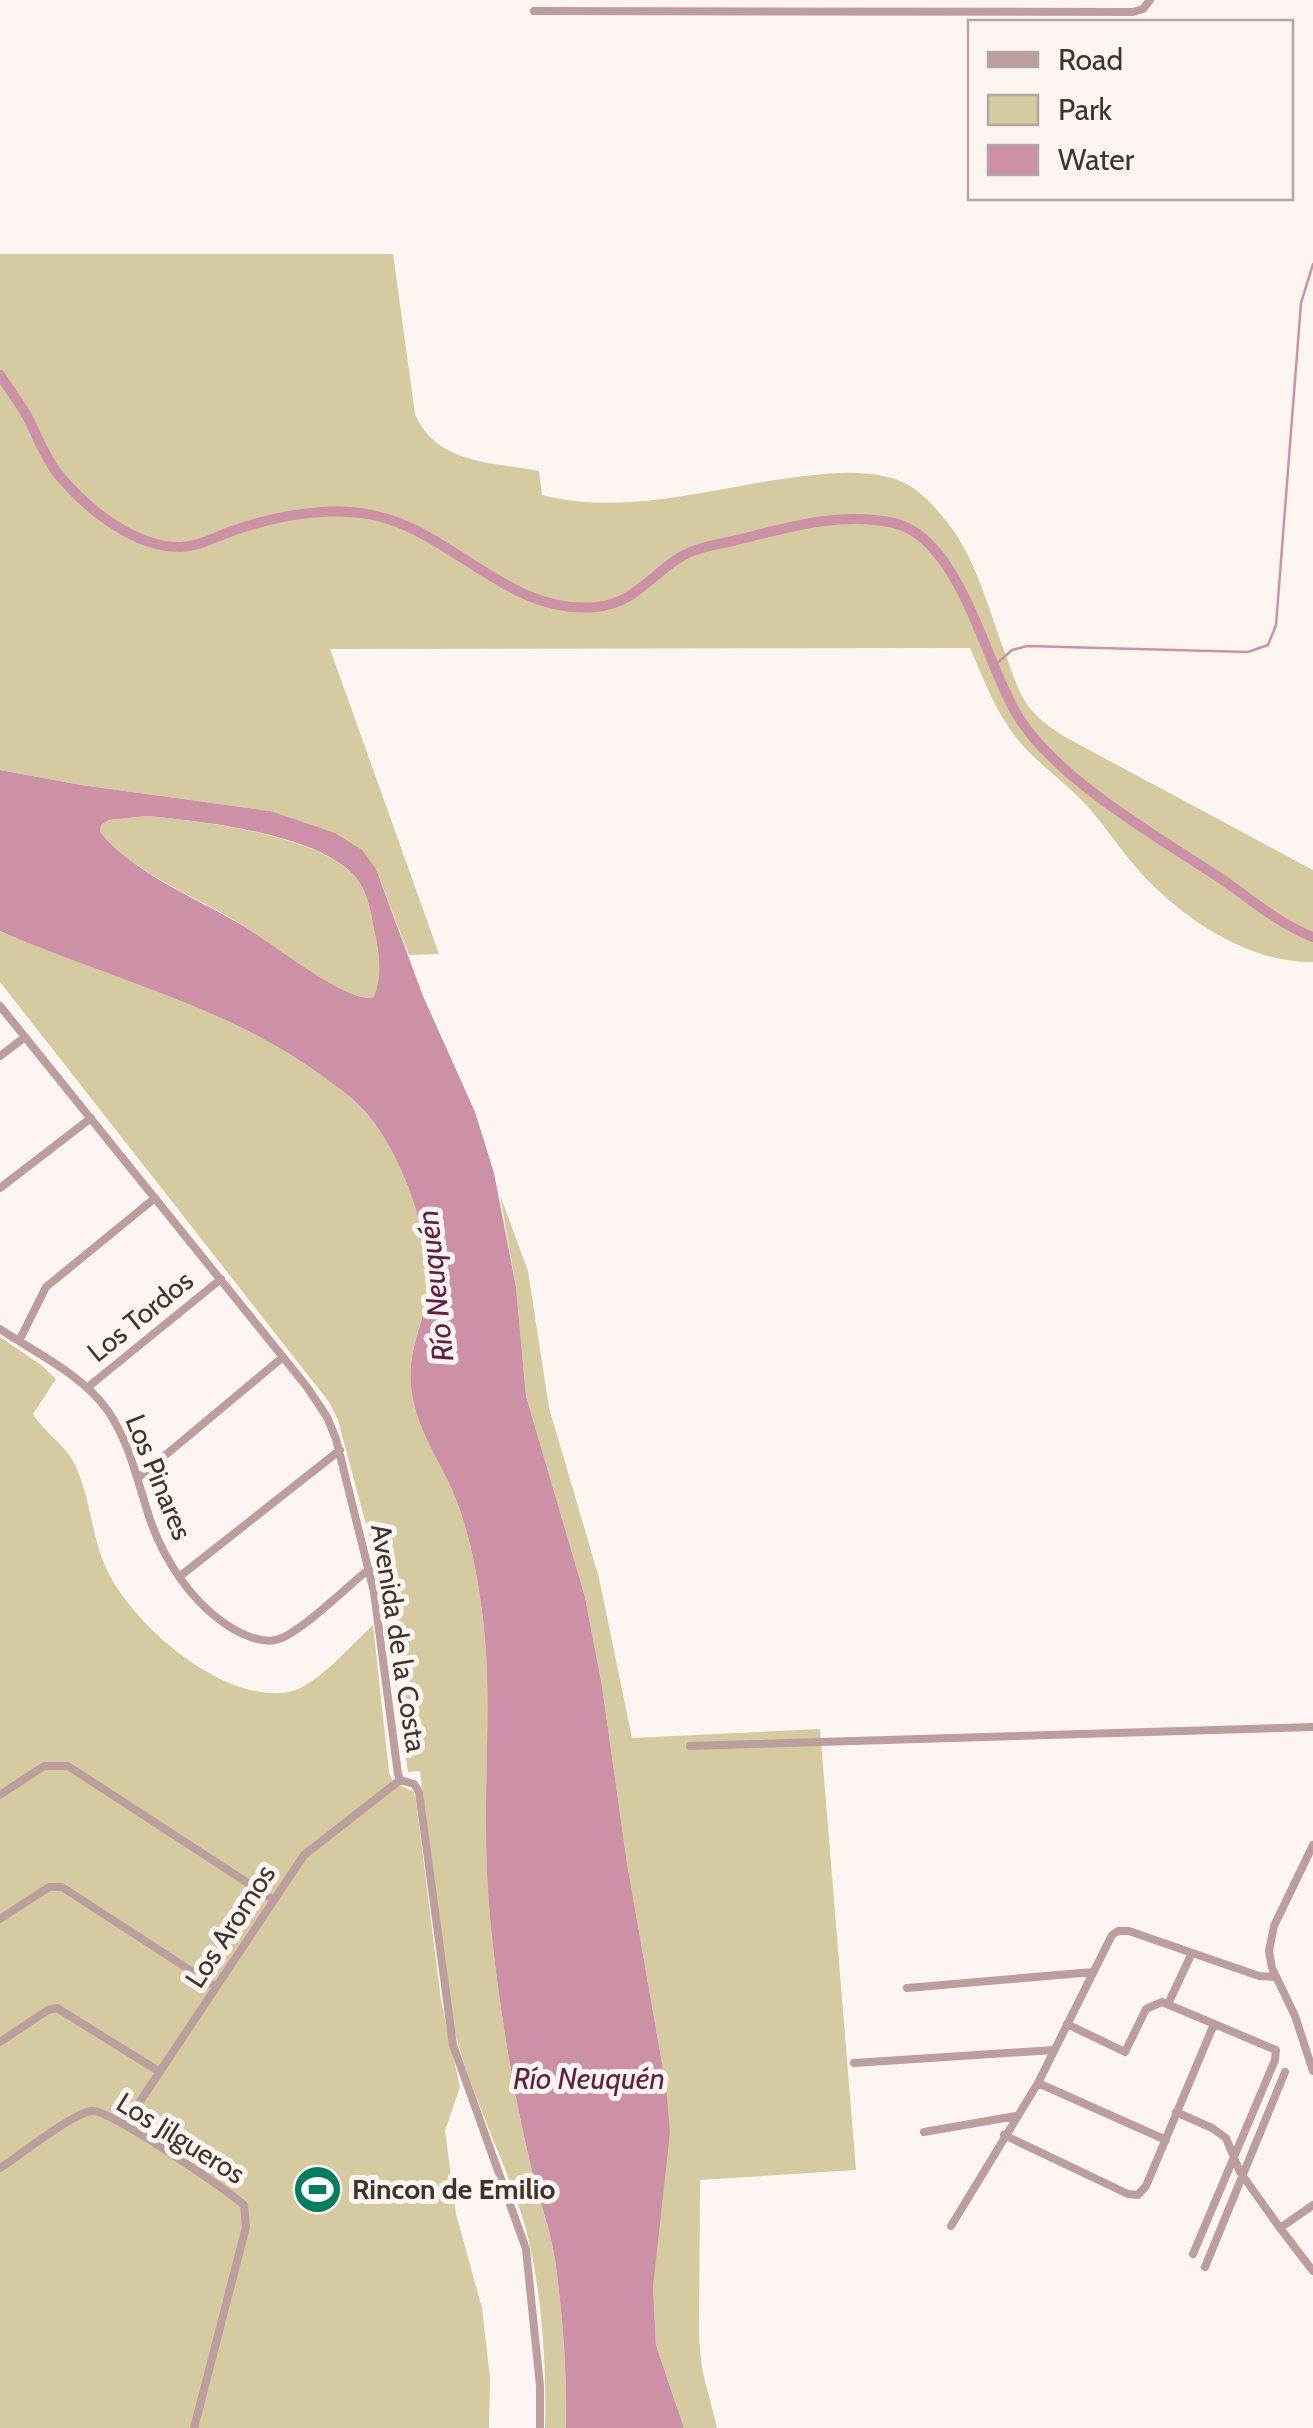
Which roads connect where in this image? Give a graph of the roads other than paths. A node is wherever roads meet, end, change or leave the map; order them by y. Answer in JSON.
{"nodes":[{"id":1,"x":1150,"y":0,"type":"edge"},
{"id":2,"x":534,"y":11,"type":"dead end"},
{"id":3,"x":0,"y":1006,"type":"edge"},
{"id":4,"x":25,"y":1037,"type":"junction"},
{"id":5,"x":0,"y":1056,"type":"edge"},
{"id":6,"x":90,"y":1118,"type":"junction"},
{"id":7,"x":0,"y":1188,"type":"edge"},
{"id":8,"x":155,"y":1198,"type":"junction"},
{"id":9,"x":220,"y":1279,"type":"junction"},
{"id":10,"x":0,"y":1329,"type":"edge"},
{"id":11,"x":18,"y":1341,"type":"junction"},
{"id":12,"x":283,"y":1357,"type":"junction"},
{"id":13,"x":88,"y":1388,"type":"junction"},
{"id":14,"x":340,"y":1450,"type":"junction"},
{"id":15,"x":138,"y":1478,"type":"junction"},
{"id":16,"x":369,"y":1570,"type":"junction"},
{"id":17,"x":179,"y":1577,"type":"junction"},
{"id":18,"x":1313,"y":1727,"type":"edge"},
{"id":19,"x":690,"y":1746,"type":"dead end"},
{"id":20,"x":400,"y":1780,"type":"junction"},
{"id":21,"x":0,"y":1794,"type":"edge"},
{"id":22,"x":1313,"y":1845,"type":"edge"},
{"id":23,"x":274,"y":1900,"type":"junction"},
{"id":24,"x":0,"y":1920,"type":"edge"},
{"id":25,"x":1191,"y":1954,"type":"junction"},
{"id":26,"x":1093,"y":1972,"type":"junction"},
{"id":27,"x":1276,"y":1976,"type":"junction"},
{"id":28,"x":216,"y":1987,"type":"junction"},
{"id":29,"x":907,"y":1988,"type":"dead end"},
{"id":30,"x":1168,"y":2004,"type":"junction"},
{"id":31,"x":1067,"y":2024,"type":"junction"},
{"id":32,"x":1214,"y":2024,"type":"junction"},
{"id":33,"x":0,"y":2042,"type":"edge"},
{"id":34,"x":1054,"y":2050,"type":"junction"},
{"id":35,"x":854,"y":2063,"type":"dead end"},
{"id":36,"x":1313,"y":2071,"type":"edge"},
{"id":37,"x":160,"y":2072,"type":"junction"},
{"id":38,"x":1284,"y":2072,"type":"dead end"},
{"id":39,"x":1038,"y":2083,"type":"junction"},
{"id":40,"x":1176,"y":2112,"type":"junction"},
{"id":41,"x":1016,"y":2116,"type":"junction"},
{"id":42,"x":125,"y":2124,"type":"junction"},
{"id":43,"x":924,"y":2132,"type":"dead end"},
{"id":44,"x":1004,"y":2135,"type":"junction"},
{"id":45,"x":1166,"y":2140,"type":"junction"},
{"id":46,"x":1234,"y":2154,"type":"junction"},
{"id":47,"x":0,"y":2168,"type":"edge"},
{"id":48,"x":1244,"y":2177,"type":"junction"},
{"id":49,"x":1313,"y":2205,"type":"edge"},
{"id":50,"x":951,"y":2226,"type":"dead end"},
{"id":51,"x":1280,"y":2228,"type":"junction"},
{"id":52,"x":1193,"y":2254,"type":"dead end"},
{"id":53,"x":1205,"y":2267,"type":"dead end"},
{"id":54,"x":1313,"y":2271,"type":"edge"},
{"id":55,"x":194,"y":2428,"type":"edge"},
{"id":56,"x":540,"y":2428,"type":"edge"}],
"edges":[{"from":1,"to":2,"type":"street"},
{"from":3,"to":4,"type":"street","name":"Avenida de la Costa"},
{"from":4,"to":5,"type":"street"},
{"from":4,"to":6,"type":"street","name":"Avenida de la Costa"},
{"from":6,"to":7,"type":"street"},
{"from":6,"to":8,"type":"street","name":"Avenida de la Costa"},
{"from":8,"to":9,"type":"street","name":"Avenida de la Costa"},
{"from":8,"to":11,"type":"street"},
{"from":9,"to":12,"type":"street","name":"Avenida de la Costa"},
{"from":9,"to":13,"type":"street","name":"Los Tordos"},
{"from":10,"to":11,"type":"street","name":"Los Pinares"},
{"from":11,"to":13,"type":"street","name":"Los Pinares"},
{"from":12,"to":14,"type":"street","name":"Avenida de la Costa"},
{"from":12,"to":15,"type":"street"},
{"from":13,"to":15,"type":"street","name":"Los Pinares"},
{"from":14,"to":16,"type":"street","name":"Avenida de la Costa"},
{"from":14,"to":17,"type":"street"},
{"from":15,"to":17,"type":"street","name":"Los Pinares"},
{"from":16,"to":17,"type":"street","name":"Los Pinares"},
{"from":16,"to":20,"type":"street","name":"Avenida de la Costa"},
{"from":18,"to":19,"type":"street"},
{"from":20,"to":23,"type":"street","name":"Los Aromos"},
{"from":20,"to":56,"type":"street","name":"Avenida de la Costa"},
{"from":21,"to":23,"type":"street"},
{"from":22,"to":27,"type":"street"},
{"from":23,"to":28,"type":"street","name":"Los Aromos"},
{"from":24,"to":28,"type":"street"},
{"from":25,"to":26,"type":"street"},
{"from":25,"to":27,"type":"street"},
{"from":25,"to":30,"type":"street"},
{"from":26,"to":29,"type":"street"},
{"from":26,"to":31,"type":"street"},
{"from":27,"to":36,"type":"street"},
{"from":28,"to":37,"type":"street","name":"Los Aromos"},
{"from":30,"to":31,"type":"street"},
{"from":30,"to":32,"type":"street"},
{"from":31,"to":34,"type":"street"},
{"from":32,"to":40,"type":"street"},
{"from":32,"to":46,"type":"street"},
{"from":33,"to":37,"type":"street"},
{"from":34,"to":35,"type":"street"},
{"from":34,"to":39,"type":"street"},
{"from":37,"to":42,"type":"street","name":"Los Aromos"},
{"from":38,"to":48,"type":"street"},
{"from":39,"to":41,"type":"street"},
{"from":39,"to":45,"type":"street"},
{"from":40,"to":45,"type":"street"},
{"from":40,"to":46,"type":"street"},
{"from":41,"to":43,"type":"street"},
{"from":41,"to":44,"type":"street"},
{"from":42,"to":47,"type":"street","name":"Los Jilgueros"},
{"from":42,"to":55,"type":"street","name":"Los Jilgueros"},
{"from":44,"to":45,"type":"street"},
{"from":44,"to":50,"type":"street"},
{"from":46,"to":48,"type":"street"},
{"from":46,"to":52,"type":"street"},
{"from":48,"to":51,"type":"street"},
{"from":48,"to":53,"type":"street"},
{"from":49,"to":51,"type":"street"},
{"from":51,"to":54,"type":"street"}]}
